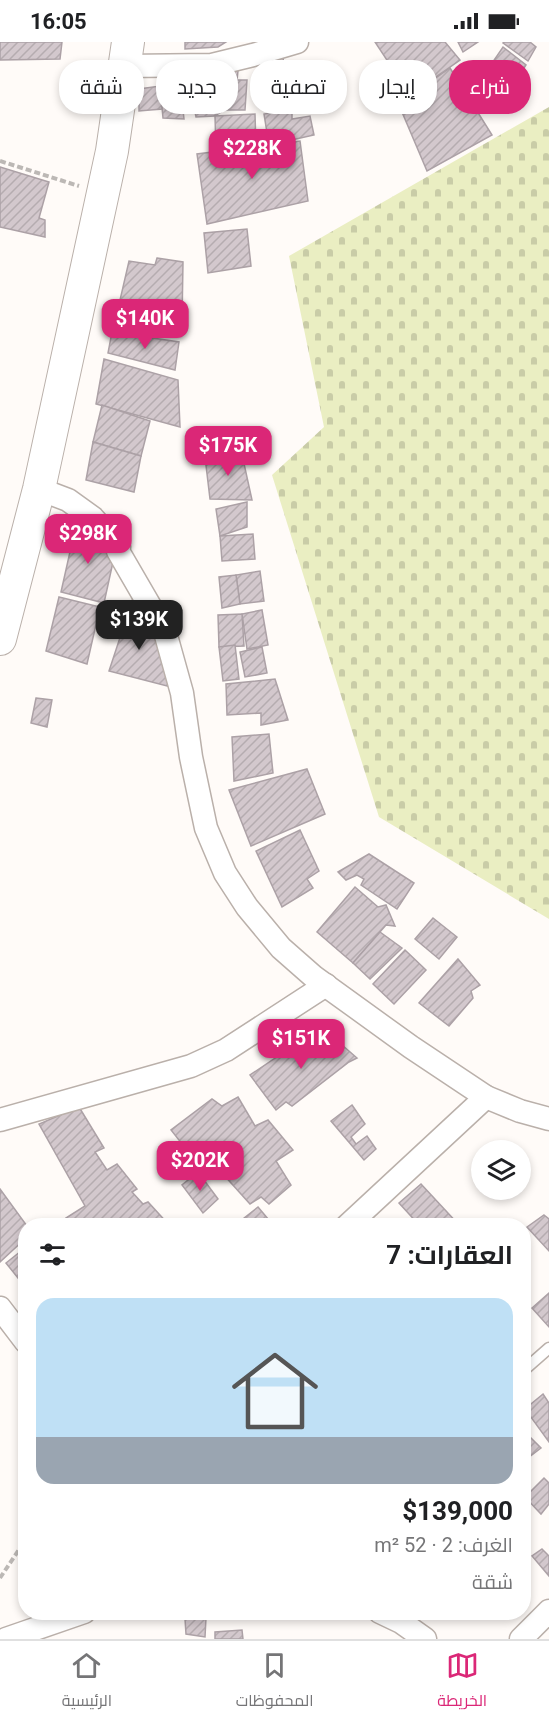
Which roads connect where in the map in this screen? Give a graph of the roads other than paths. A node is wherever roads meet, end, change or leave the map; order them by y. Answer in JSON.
{"nodes":[{"id":1,"x":297,"y":42,"type":"edge"},
{"id":2,"x":126,"y":54,"type":"edge"},
{"id":3,"x":39,"y":489,"type":"junction"},
{"id":4,"x":0,"y":639,"type":"edge"},
{"id":5,"x":326,"y":985,"type":"junction"},
{"id":6,"x":486,"y":1097,"type":"junction"},
{"id":7,"x":549,"y":1119,"type":"edge"},
{"id":8,"x":0,"y":1120,"type":"edge"},
{"id":9,"x":356,"y":1218,"type":"edge"},
{"id":10,"x":0,"y":1308,"type":"edge"},
{"id":11,"x":18,"y":1332,"type":"edge"},
{"id":12,"x":549,"y":1348,"type":"edge"},
{"id":13,"x":531,"y":1364,"type":"edge"},
{"id":14,"x":549,"y":1611,"type":"edge"},
{"id":15,"x":61,"y":1620,"type":"edge"},
{"id":16,"x":397,"y":1620,"type":"edge"},
{"id":17,"x":6,"y":1639,"type":"edge"},
{"id":18,"x":425,"y":1639,"type":"edge"},
{"id":19,"x":520,"y":1639,"type":"edge"}],
"edges":[{"from":1,"to":2,"type":"street"},
{"from":2,"to":3,"type":"street"},
{"from":3,"to":4,"type":"street"},
{"from":3,"to":5,"type":"street"},
{"from":5,"to":6,"type":"street"},
{"from":5,"to":8,"type":"street"},
{"from":6,"to":7,"type":"street"},
{"from":6,"to":9,"type":"street"},
{"from":10,"to":11,"type":"street"},
{"from":12,"to":13,"type":"lane"},
{"from":14,"to":19,"type":"street"},
{"from":15,"to":17,"type":"street"},
{"from":16,"to":18,"type":"street"}]}
